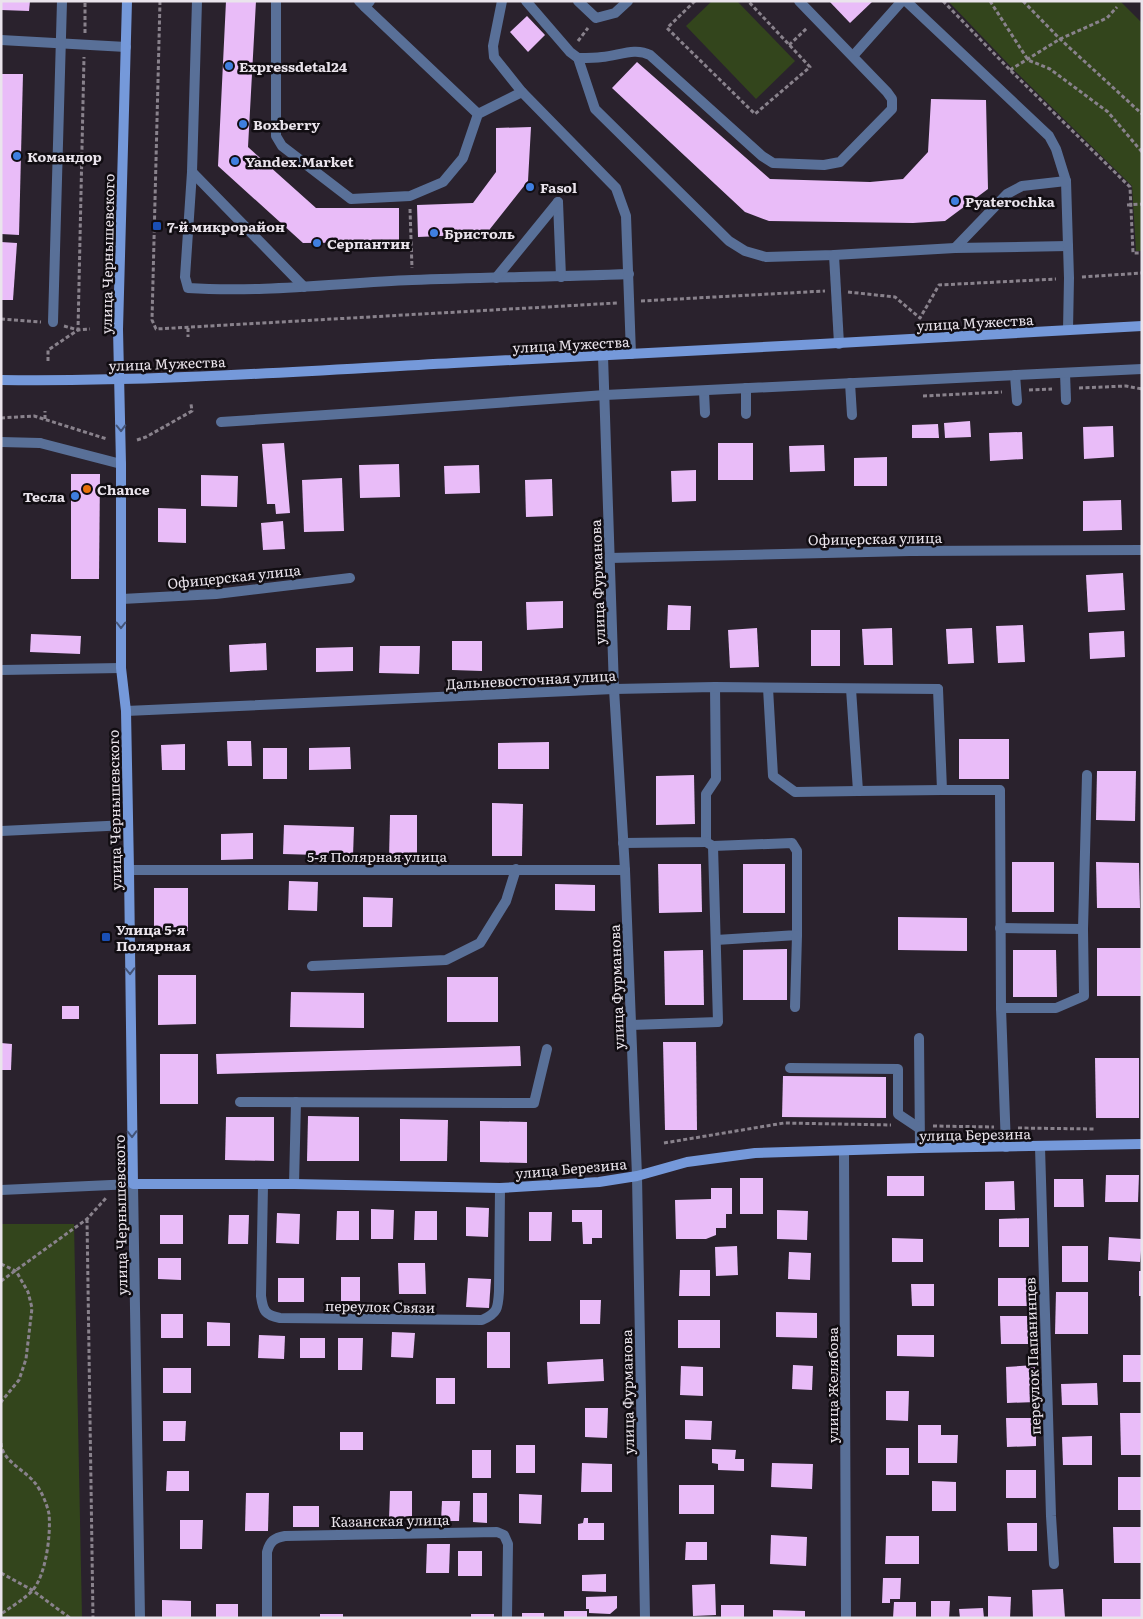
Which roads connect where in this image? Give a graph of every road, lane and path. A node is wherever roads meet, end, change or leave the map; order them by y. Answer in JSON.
{"nodes":[{"id":1,"x":62,"y":1,"type":"edge"},
{"id":2,"x":85,"y":1,"type":"edge"},
{"id":3,"x":127,"y":1,"type":"edge"},
{"id":4,"x":160,"y":1,"type":"edge"},
{"id":5,"x":197,"y":1,"type":"edge"},
{"id":6,"x":276,"y":1,"type":"edge"},
{"id":7,"x":502,"y":1,"type":"edge"},
{"id":8,"x":526,"y":1,"type":"edge"},
{"id":9,"x":578,"y":1,"type":"edge"},
{"id":10,"x":628,"y":1,"type":"edge"},
{"id":11,"x":695,"y":1,"type":"edge"},
{"id":12,"x":748,"y":1,"type":"edge"},
{"id":13,"x":799,"y":1,"type":"edge"},
{"id":14,"x":904,"y":1,"type":"edge"},
{"id":15,"x":990,"y":1,"type":"edge"},
{"id":16,"x":1023,"y":1,"type":"edge"},
{"id":17,"x":365,"y":3,"type":"edge"},
{"id":18,"x":1117,"y":7,"type":"dead end"},
{"id":19,"x":596,"y":18,"type":"junction"},
{"id":20,"x":817,"y":19,"type":"junction"},
{"id":21,"x":1060,"y":39,"type":"junction"},
{"id":22,"x":1,"y":40,"type":"edge"},
{"id":23,"x":60,"y":43,"type":"junction"},
{"id":24,"x":84,"y":45,"type":"junction"},
{"id":25,"x":789,"y":45,"type":"junction"},
{"id":26,"x":126,"y":47,"type":"junction"},
{"id":27,"x":574,"y":55,"type":"junction"},
{"id":28,"x":853,"y":56,"type":"junction"},
{"id":29,"x":1028,"y":60,"type":"junction"},
{"id":30,"x":1010,"y":70,"type":"dead end"},
{"id":31,"x":522,"y":92,"type":"junction"},
{"id":32,"x":478,"y":114,"type":"junction"},
{"id":33,"x":1142,"y":114,"type":"edge"},
{"id":34,"x":1142,"y":152,"type":"edge"},
{"id":35,"x":192,"y":172,"type":"junction"},
{"id":36,"x":1066,"y":182,"type":"junction"},
{"id":37,"x":410,"y":196,"type":"junction"},
{"id":38,"x":1142,"y":204,"type":"edge"},
{"id":39,"x":1126,"y":205,"type":"dead end"},
{"id":40,"x":1068,"y":246,"type":"junction"},
{"id":41,"x":955,"y":248,"type":"junction"},
{"id":42,"x":834,"y":255,"type":"junction"},
{"id":43,"x":1142,"y":273,"type":"edge"},
{"id":44,"x":629,"y":274,"type":"junction"},
{"id":45,"x":561,"y":277,"type":"junction"},
{"id":46,"x":496,"y":278,"type":"junction"},
{"id":47,"x":1069,"y":278,"type":"junction"},
{"id":48,"x":412,"y":280,"type":"junction"},
{"id":49,"x":304,"y":287,"type":"junction"},
{"id":50,"x":836,"y":291,"type":"junction"},
{"id":51,"x":629,"y":302,"type":"junction"},
{"id":52,"x":1,"y":319,"type":"edge"},
{"id":53,"x":53,"y":322,"type":"joint"},
{"id":54,"x":1142,"y":326,"type":"edge"},
{"id":55,"x":188,"y":328,"type":"junction"},
{"id":56,"x":90,"y":329,"type":"dead end"},
{"id":57,"x":78,"y":330,"type":"junction"},
{"id":58,"x":1068,"y":330,"type":"junction"},
{"id":59,"x":188,"y":337,"type":"dead end"},
{"id":60,"x":839,"y":344,"type":"junction"},
{"id":61,"x":631,"y":354,"type":"junction"},
{"id":62,"x":603,"y":356,"type":"junction"},
{"id":63,"x":48,"y":361,"type":"dead end"},
{"id":64,"x":1142,"y":369,"type":"edge"},
{"id":65,"x":1066,"y":373,"type":"junction"},
{"id":66,"x":1015,"y":375,"type":"junction"},
{"id":67,"x":120,"y":379,"type":"junction"},
{"id":68,"x":1,"y":380,"type":"edge"},
{"id":69,"x":850,"y":383,"type":"junction"},
{"id":70,"x":746,"y":388,"type":"junction"},
{"id":71,"x":1142,"y":388,"type":"edge"},
{"id":72,"x":1066,"y":389,"type":"junction"},
{"id":73,"x":704,"y":390,"type":"junction"},
{"id":74,"x":605,"y":395,"type":"junction"},
{"id":75,"x":923,"y":396,"type":"dead end"},
{"id":76,"x":1016,"y":396,"type":"junction"},
{"id":77,"x":1066,"y":400,"type":"dead end"},
{"id":78,"x":191,"y":404,"type":"dead end"},
{"id":79,"x":45,"y":411,"type":"dead end"},
{"id":80,"x":705,"y":413,"type":"dead end"},
{"id":81,"x":746,"y":414,"type":"dead end"},
{"id":82,"x":852,"y":414,"type":"dead end"},
{"id":83,"x":1,"y":418,"type":"edge"},
{"id":84,"x":45,"y":419,"type":"junction"},
{"id":85,"x":221,"y":422,"type":"dead end"},
{"id":86,"x":108,"y":439,"type":"dead end"},
{"id":87,"x":137,"y":440,"type":"dead end"},
{"id":88,"x":1,"y":442,"type":"edge"},
{"id":89,"x":121,"y":464,"type":"junction"},
{"id":90,"x":1142,"y":550,"type":"edge"},
{"id":91,"x":609,"y":558,"type":"junction"},
{"id":92,"x":350,"y":578,"type":"dead end"},
{"id":93,"x":122,"y":598,"type":"junction"},
{"id":94,"x":121,"y":668,"type":"junction"},
{"id":95,"x":1,"y":670,"type":"edge"},
{"id":96,"x":715,"y":687,"type":"junction"},
{"id":97,"x":768,"y":688,"type":"junction"},
{"id":98,"x":614,"y":689,"type":"junction"},
{"id":99,"x":851,"y":689,"type":"junction"},
{"id":100,"x":126,"y":711,"type":"junction"},
{"id":101,"x":1087,"y":775,"type":"dead end"},
{"id":102,"x":942,"y":790,"type":"junction"},
{"id":103,"x":858,"y":791,"type":"junction"},
{"id":104,"x":128,"y":825,"type":"junction"},
{"id":105,"x":1,"y":831,"type":"edge"},
{"id":106,"x":623,"y":843,"type":"junction"},
{"id":107,"x":709,"y":844,"type":"junction"},
{"id":108,"x":516,"y":869,"type":"junction"},
{"id":109,"x":129,"y":870,"type":"junction"},
{"id":110,"x":625,"y":870,"type":"junction"},
{"id":111,"x":1000,"y":928,"type":"junction"},
{"id":112,"x":1083,"y":929,"type":"junction"},
{"id":113,"x":797,"y":935,"type":"junction"},
{"id":114,"x":716,"y":940,"type":"junction"},
{"id":115,"x":312,"y":966,"type":"dead end"},
{"id":116,"x":795,"y":1007,"type":"dead end"},
{"id":117,"x":1001,"y":1008,"type":"junction"},
{"id":118,"x":631,"y":1025,"type":"junction"},
{"id":119,"x":919,"y":1038,"type":"dead end"},
{"id":120,"x":547,"y":1050,"type":"dead end"},
{"id":121,"x":790,"y":1068,"type":"dead end"},
{"id":122,"x":240,"y":1102,"type":"dead end"},
{"id":123,"x":296,"y":1102,"type":"junction"},
{"id":124,"x":919,"y":1128,"type":"junction"},
{"id":125,"x":1142,"y":1144,"type":"edge"},
{"id":126,"x":1006,"y":1147,"type":"junction"},
{"id":127,"x":1040,"y":1147,"type":"junction"},
{"id":128,"x":920,"y":1148,"type":"junction"},
{"id":129,"x":844,"y":1151,"type":"junction"},
{"id":130,"x":637,"y":1176,"type":"junction"},
{"id":131,"x":133,"y":1184,"type":"junction"},
{"id":132,"x":294,"y":1184,"type":"junction"},
{"id":133,"x":263,"y":1185,"type":"junction"},
{"id":134,"x":500,"y":1188,"type":"junction"},
{"id":135,"x":1,"y":1190,"type":"edge"},
{"id":136,"x":107,"y":1198,"type":"dead end"},
{"id":137,"x":87,"y":1219,"type":"junction"},
{"id":138,"x":1,"y":1264,"type":"edge"},
{"id":139,"x":16,"y":1271,"type":"junction"},
{"id":140,"x":1,"y":1281,"type":"edge"},
{"id":141,"x":1,"y":1402,"type":"edge"},
{"id":142,"x":1,"y":1443,"type":"edge"},
{"id":143,"x":1054,"y":1564,"type":"dead end"},
{"id":144,"x":1,"y":1573,"type":"edge"},
{"id":145,"x":32,"y":1590,"type":"junction"},
{"id":146,"x":1,"y":1614,"type":"edge"},
{"id":147,"x":70,"y":1618,"type":"edge"},
{"id":148,"x":93,"y":1618,"type":"edge"},
{"id":149,"x":140,"y":1618,"type":"edge"},
{"id":150,"x":267,"y":1618,"type":"edge"},
{"id":151,"x":507,"y":1618,"type":"edge"},
{"id":152,"x":645,"y":1618,"type":"edge"},
{"id":153,"x":846,"y":1618,"type":"edge"}],
"edges":[{"from":1,"to":23,"type":"street"},
{"from":2,"to":24,"type":"path"},
{"from":3,"to":26,"type":"street","name":"улица Чернышевского"},
{"from":4,"to":55,"type":"path"},
{"from":5,"to":35,"type":"street"},
{"from":6,"to":37,"type":"street"},
{"from":7,"to":31,"type":"street"},
{"from":8,"to":27,"type":"street"},
{"from":9,"to":19,"type":"street"},
{"from":10,"to":19,"type":"street"},
{"from":11,"to":25,"type":"path"},
{"from":12,"to":25,"type":"path"},
{"from":13,"to":20,"type":"street"},
{"from":14,"to":28,"type":"street"},
{"from":14,"to":36,"type":"street"},
{"from":15,"to":29,"type":"path"},
{"from":16,"to":21,"type":"path"},
{"from":17,"to":32,"type":"street"},
{"from":18,"to":21,"type":"path"},
{"from":19,"to":27,"type":"path"},
{"from":20,"to":25,"type":"path"},
{"from":20,"to":28,"type":"street"},
{"from":21,"to":29,"type":"path"},
{"from":21,"to":33,"type":"path"},
{"from":22,"to":23,"type":"street"},
{"from":23,"to":24,"type":"street"},
{"from":23,"to":53,"type":"street"},
{"from":24,"to":26,"type":"street"},
{"from":24,"to":57,"type":"path"},
{"from":26,"to":67,"type":"street","name":"улица Чернышевского"},
{"from":27,"to":28,"type":"street"},
{"from":27,"to":42,"type":"street"},
{"from":29,"to":30,"type":"path"},
{"from":29,"to":34,"type":"path"},
{"from":31,"to":32,"type":"street"},
{"from":31,"to":44,"type":"street"},
{"from":32,"to":37,"type":"street"},
{"from":35,"to":49,"type":"street"},
{"from":35,"to":49,"type":"street"},
{"from":36,"to":40,"type":"street"},
{"from":36,"to":41,"type":"street"},
{"from":37,"to":48,"type":"path"},
{"from":38,"to":39,"type":"path"},
{"from":40,"to":41,"type":"street"},
{"from":40,"to":47,"type":"street"},
{"from":41,"to":42,"type":"street"},
{"from":42,"to":50,"type":"street"},
{"from":43,"to":47,"type":"path"},
{"from":44,"to":45,"type":"street"},
{"from":44,"to":51,"type":"street"},
{"from":45,"to":46,"type":"street"},
{"from":45,"to":46,"type":"street"},
{"from":46,"to":48,"type":"street"},
{"from":47,"to":50,"type":"path"},
{"from":47,"to":58,"type":"street"},
{"from":48,"to":49,"type":"street"},
{"from":50,"to":51,"type":"path"},
{"from":50,"to":60,"type":"street"},
{"from":51,"to":55,"type":"path"},
{"from":51,"to":61,"type":"street"},
{"from":52,"to":53,"type":"path"},
{"from":54,"to":58,"type":"street","name":"улица Мужества"},
{"from":55,"to":59,"type":"path"},
{"from":56,"to":57,"type":"path"},
{"from":57,"to":63,"type":"path"},
{"from":58,"to":60,"type":"street","name":"улица Мужества"},
{"from":60,"to":61,"type":"street","name":"улица Мужества"},
{"from":61,"to":62,"type":"street","name":"улица Мужества"},
{"from":62,"to":67,"type":"street","name":"улица Мужества"},
{"from":62,"to":74,"type":"street","name":"улица Фурманова"},
{"from":64,"to":65,"type":"street"},
{"from":65,"to":66,"type":"street"},
{"from":65,"to":72,"type":"street"},
{"from":66,"to":69,"type":"street"},
{"from":66,"to":76,"type":"street"},
{"from":67,"to":68,"type":"street","name":"улица Мужества"},
{"from":67,"to":89,"type":"street","name":"улица Чернышевского","one_way":true},
{"from":69,"to":70,"type":"street"},
{"from":69,"to":82,"type":"street"},
{"from":70,"to":73,"type":"street"},
{"from":70,"to":81,"type":"street"},
{"from":71,"to":72,"type":"path"},
{"from":72,"to":76,"type":"path"},
{"from":72,"to":77,"type":"street"},
{"from":73,"to":74,"type":"street"},
{"from":73,"to":80,"type":"street"},
{"from":74,"to":85,"type":"street"},
{"from":74,"to":91,"type":"street","name":"улица Фурманова"},
{"from":75,"to":76,"type":"path"},
{"from":78,"to":87,"type":"path"},
{"from":79,"to":84,"type":"path"},
{"from":83,"to":84,"type":"path"},
{"from":84,"to":86,"type":"path"},
{"from":88,"to":89,"type":"street"},
{"from":89,"to":93,"type":"street","name":"улица Чернышевского"},
{"from":90,"to":91,"type":"street","name":"Офицерская улица"},
{"from":91,"to":98,"type":"street","name":"улица Фурманова"},
{"from":92,"to":93,"type":"street","name":"Офицерская улица"},
{"from":93,"to":94,"type":"street","name":"улица Чернышевского","one_way":true},
{"from":94,"to":95,"type":"street"},
{"from":94,"to":100,"type":"street","name":"улица Чернышевского"},
{"from":96,"to":97,"type":"street","name":"Дальневосточная улица"},
{"from":96,"to":98,"type":"street","name":"Дальневосточная улица"},
{"from":96,"to":107,"type":"street"},
{"from":97,"to":99,"type":"street","name":"Дальневосточная улица"},
{"from":97,"to":103,"type":"street"},
{"from":98,"to":100,"type":"street","name":"Дальневосточная улица"},
{"from":98,"to":106,"type":"street","name":"улица Фурманова"},
{"from":99,"to":102,"type":"street","name":"Дальневосточная улица"},
{"from":99,"to":103,"type":"street"},
{"from":100,"to":104,"type":"street","name":"улица Чернышевского"},
{"from":101,"to":112,"type":"street"},
{"from":102,"to":103,"type":"street"},
{"from":102,"to":111,"type":"street"},
{"from":104,"to":105,"type":"street"},
{"from":104,"to":109,"type":"street","name":"улица Чернышевского"},
{"from":106,"to":107,"type":"street"},
{"from":106,"to":110,"type":"street","name":"улица Фурманова"},
{"from":107,"to":113,"type":"street"},
{"from":107,"to":114,"type":"street"},
{"from":108,"to":109,"type":"street","name":"5-я Полярная улица"},
{"from":108,"to":110,"type":"street","name":"5-я Полярная улица"},
{"from":108,"to":115,"type":"street"},
{"from":109,"to":131,"type":"street","name":"улица Чернышевского","one_way":true},
{"from":110,"to":118,"type":"street","name":"улица Фурманова"},
{"from":111,"to":112,"type":"street"},
{"from":111,"to":117,"type":"street"},
{"from":112,"to":117,"type":"street"},
{"from":113,"to":114,"type":"street"},
{"from":113,"to":116,"type":"street"},
{"from":114,"to":118,"type":"street"},
{"from":117,"to":126,"type":"street"},
{"from":118,"to":130,"type":"street","name":"улица Фурманова"},
{"from":119,"to":124,"type":"street"},
{"from":120,"to":123,"type":"street"},
{"from":121,"to":124,"type":"street"},
{"from":122,"to":123,"type":"street"},
{"from":123,"to":132,"type":"street"},
{"from":124,"to":128,"type":"street"},
{"from":125,"to":127,"type":"street","name":"улица Березина"},
{"from":126,"to":127,"type":"street","name":"улица Березина"},
{"from":126,"to":128,"type":"street","name":"улица Березина"},
{"from":127,"to":143,"type":"street","name":"переулок Папанинцев"},
{"from":128,"to":129,"type":"street","name":"улица Березина"},
{"from":129,"to":130,"type":"street","name":"улица Березина"},
{"from":129,"to":153,"type":"street","name":"улица Желябова"},
{"from":130,"to":134,"type":"street","name":"улица Березина"},
{"from":130,"to":152,"type":"street","name":"улица Фурманова"},
{"from":131,"to":133,"type":"street","name":"улица Березина"},
{"from":131,"to":135,"type":"street","name":"улица Березина"},
{"from":131,"to":149,"type":"street","name":"улица Чернышевского"},
{"from":132,"to":133,"type":"street","name":"улица Березина"},
{"from":132,"to":134,"type":"street","name":"улица Березина"},
{"from":133,"to":134,"type":"street","name":"переулок Связи"},
{"from":136,"to":137,"type":"path"},
{"from":137,"to":139,"type":"path"},
{"from":137,"to":148,"type":"path"},
{"from":138,"to":139,"type":"path"},
{"from":139,"to":140,"type":"path"},
{"from":139,"to":141,"type":"path"},
{"from":142,"to":145,"type":"path"},
{"from":144,"to":145,"type":"path"},
{"from":145,"to":146,"type":"path"},
{"from":145,"to":147,"type":"path"},
{"from":150,"to":151,"type":"street","name":"Казанская улица"}]}
